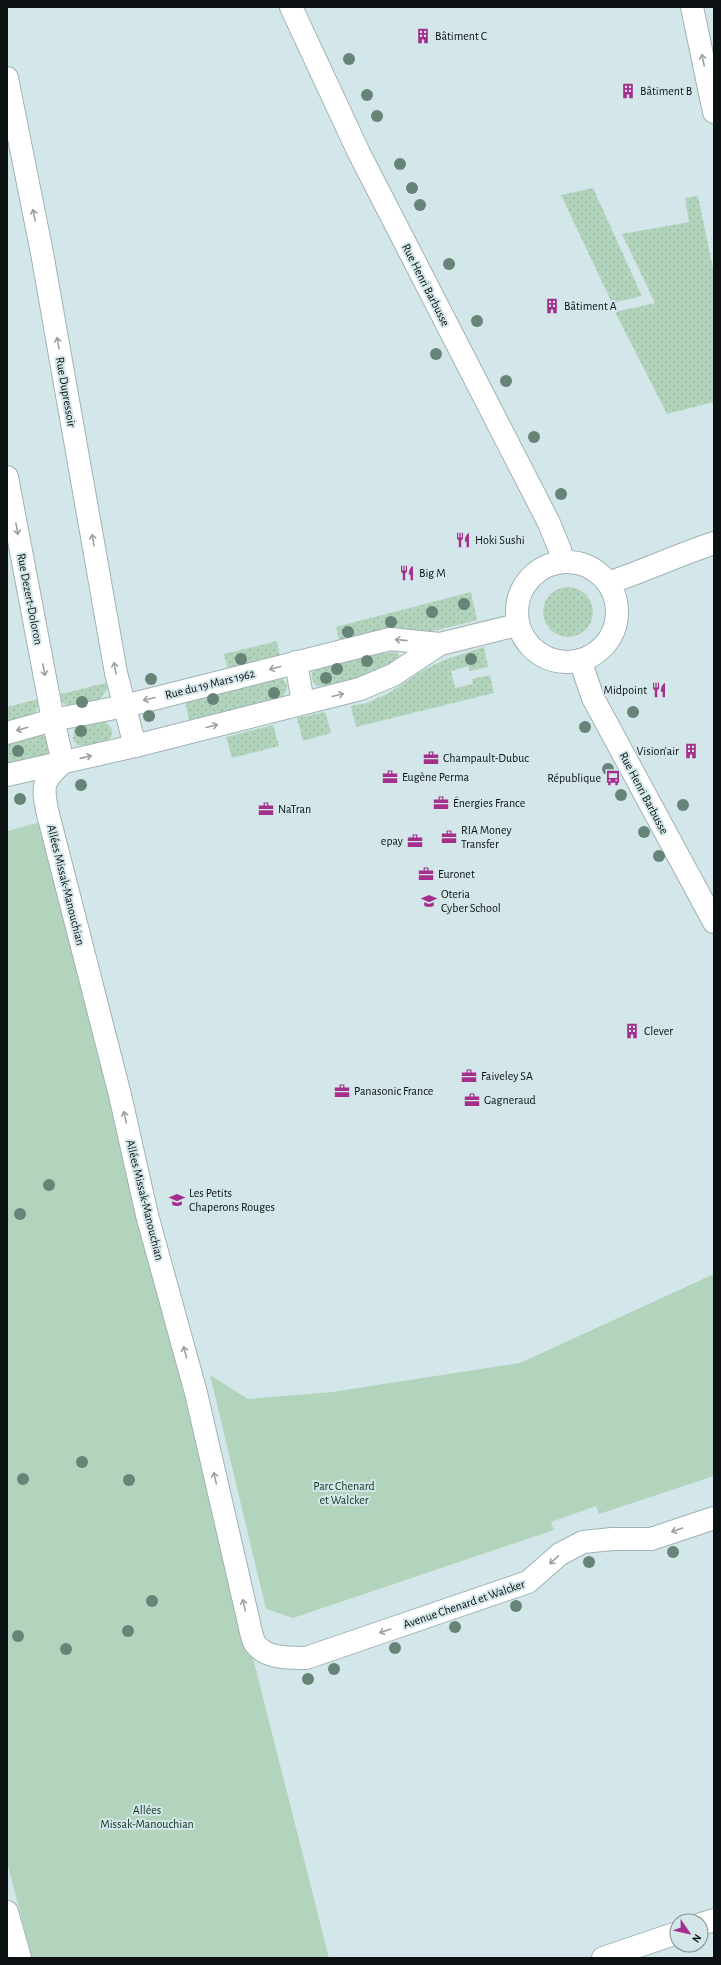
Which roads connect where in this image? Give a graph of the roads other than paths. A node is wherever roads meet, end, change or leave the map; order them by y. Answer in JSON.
{"nodes":[{"id":1,"x":291,"y":7,"type":"edge"},
{"id":2,"x":692,"y":7,"type":"edge"},
{"id":3,"x":7,"y":78,"type":"edge"},
{"id":4,"x":714,"y":112,"type":"edge"},
{"id":5,"x":7,"y":477,"type":"edge"},
{"id":6,"x":714,"y":543,"type":"edge"},
{"id":7,"x":562,"y":561,"type":"junction"},
{"id":8,"x":608,"y":582,"type":"junction"},
{"id":9,"x":518,"y":625,"type":"junction"},
{"id":10,"x":440,"y":644,"type":"junction"},
{"id":11,"x":580,"y":660,"type":"junction"},
{"id":12,"x":296,"y":662,"type":"junction"},
{"id":13,"x":303,"y":703,"type":"junction"},
{"id":14,"x":125,"y":706,"type":"junction"},
{"id":15,"x":53,"y":720,"type":"junction"},
{"id":16,"x":7,"y":733,"type":"edge"},
{"id":17,"x":135,"y":746,"type":"junction"},
{"id":18,"x":63,"y":762,"type":"junction"},
{"id":19,"x":7,"y":775,"type":"edge"},
{"id":20,"x":714,"y":922,"type":"edge"},
{"id":21,"x":714,"y":1518,"type":"edge"},
{"id":22,"x":255,"y":1642,"type":"joint"},
{"id":23,"x":7,"y":1912,"type":"edge"},
{"id":24,"x":669,"y":1936,"type":"edge"},
{"id":25,"x":20,"y":1958,"type":"edge"},
{"id":26,"x":603,"y":1958,"type":"edge"}],
"edges":[{"from":1,"to":7,"type":"street","name":"Rue Henri Barbusse"},
{"from":4,"to":2,"type":"street","one_way":true},
{"from":14,"to":3,"type":"street","name":"Rue Dupressoir","one_way":true},
{"from":5,"to":15,"type":"street","name":"Rue Dezert-Doloron","one_way":true},
{"from":6,"to":8,"type":"street"},
{"from":7,"to":8,"type":"street"},
{"from":7,"to":9,"type":"street"},
{"from":8,"to":11,"type":"street"},
{"from":9,"to":10,"type":"street","name":"Rue du 19 Mars 1962"},
{"from":9,"to":11,"type":"street"},
{"from":10,"to":12,"type":"street","name":"Rue du 19 Mars 1962","one_way":true},
{"from":13,"to":10,"type":"street","name":"Rue du 19 Mars 1962","one_way":true},
{"from":11,"to":20,"type":"street","name":"Rue Henri Barbusse"},
{"from":12,"to":13,"type":"street"},
{"from":12,"to":14,"type":"street","name":"Rue du 19 Mars 1962","one_way":true},
{"from":17,"to":13,"type":"street","name":"Rue du 19 Mars 1962","one_way":true},
{"from":14,"to":15,"type":"street","name":"Rue du 19 Mars 1962"},
{"from":14,"to":17,"type":"street"},
{"from":15,"to":16,"type":"street","name":"Rue du 19 Mars 1962","one_way":true},
{"from":15,"to":18,"type":"street"},
{"from":18,"to":17,"type":"street","name":"Rue du 19 Mars 1962","one_way":true},
{"from":18,"to":19,"type":"street","name":"Rue du 19 Mars 1962"},
{"from":22,"to":18,"type":"street","name":"Allées Missak-Manouchian","one_way":true},
{"from":21,"to":22,"type":"street","name":"Avenue Chenard et Walcker","one_way":true},
{"from":23,"to":25,"type":"street"},
{"from":24,"to":26,"type":"street"}]}
